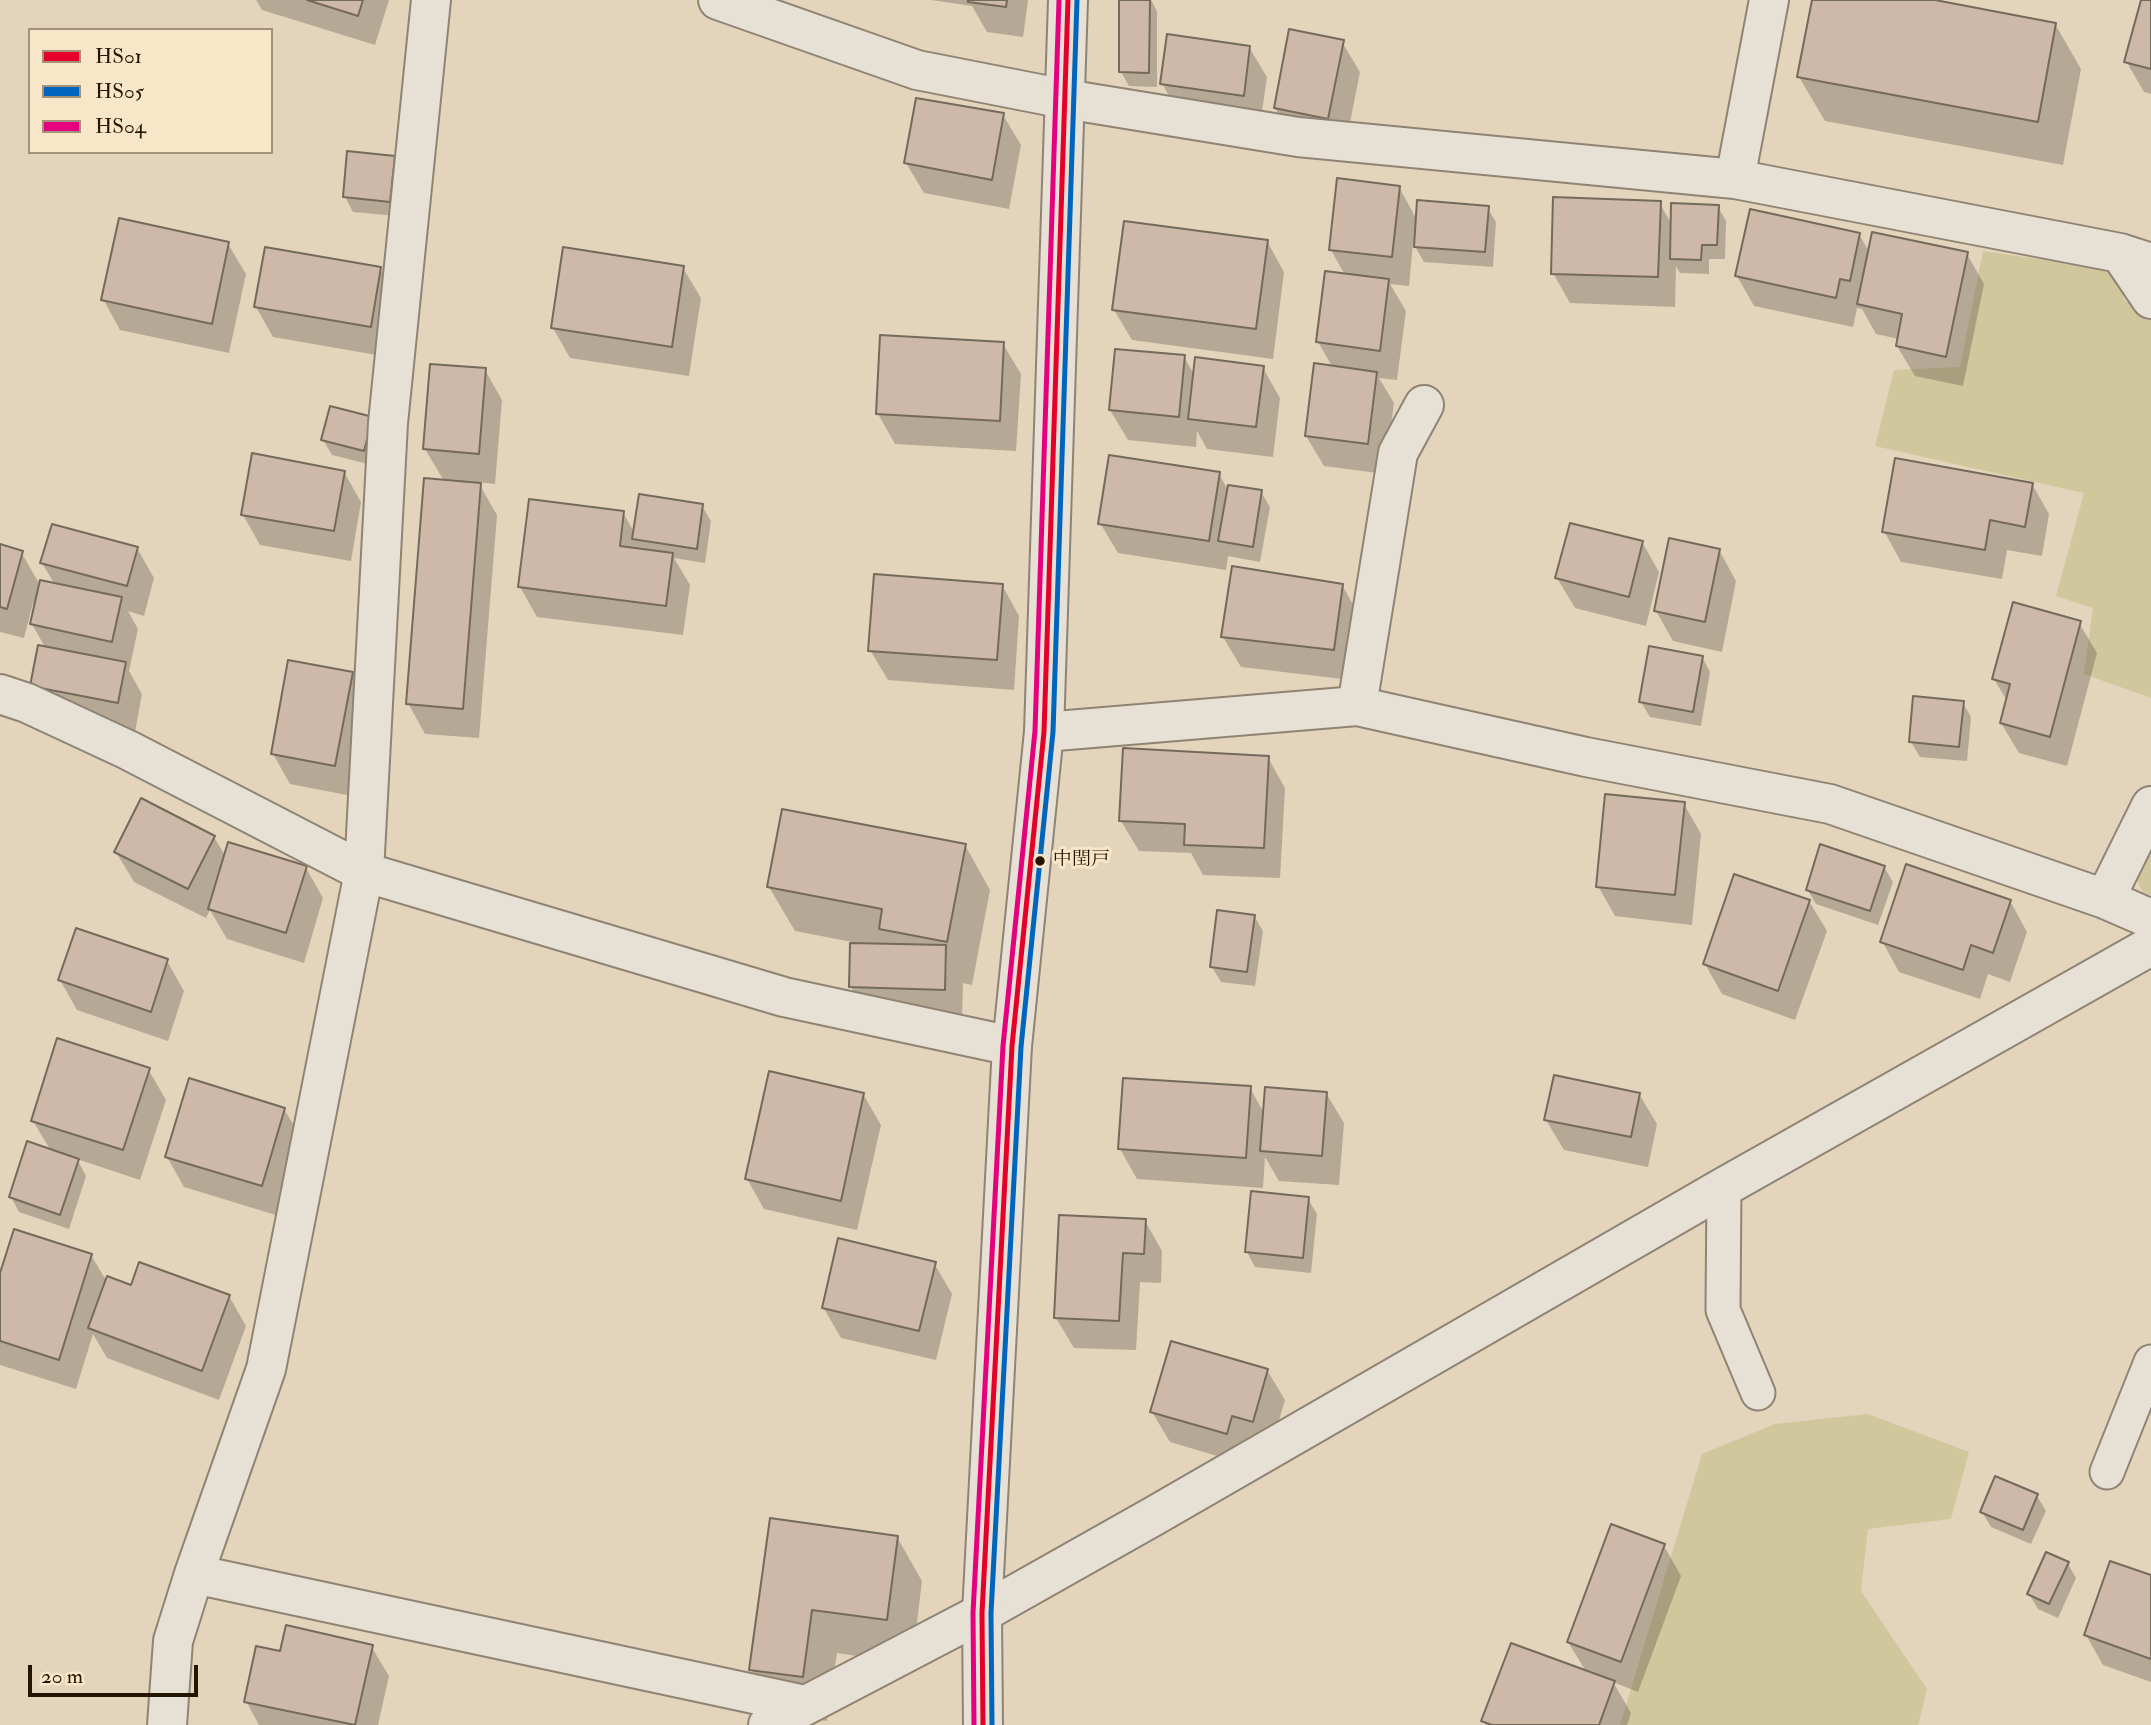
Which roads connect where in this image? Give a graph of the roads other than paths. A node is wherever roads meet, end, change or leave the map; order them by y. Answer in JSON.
{"nodes":[{"id":1,"x":431,"y":0,"type":"edge"},
{"id":2,"x":718,"y":0,"type":"edge"},
{"id":3,"x":1068,"y":0,"type":"edge"},
{"id":4,"x":1769,"y":0,"type":"edge"},
{"id":5,"x":1065,"y":99,"type":"junction"},
{"id":6,"x":1735,"y":179,"type":"junction"},
{"id":7,"x":2136,"y":258,"type":"edge"},
{"id":8,"x":2151,"y":299,"type":"edge"},
{"id":9,"x":1424,"y":405,"type":"dead end"},
{"id":10,"x":0,"y":694,"type":"edge"},
{"id":11,"x":1357,"y":706,"type":"junction"},
{"id":12,"x":1044,"y":732,"type":"junction"},
{"id":13,"x":2151,"y":806,"type":"edge"},
{"id":14,"x":364,"y":872,"type":"junction"},
{"id":15,"x":2105,"y":899,"type":"junction"},
{"id":16,"x":2151,"y":919,"type":"edge"},
{"id":17,"x":2151,"y":946,"type":"edge"},
{"id":18,"x":1012,"y":1046,"type":"junction"},
{"id":19,"x":1724,"y":1186,"type":"junction"},
{"id":20,"x":2151,"y":1362,"type":"edge"},
{"id":21,"x":1758,"y":1393,"type":"dead end"},
{"id":22,"x":2107,"y":1472,"type":"dead end"},
{"id":23,"x":194,"y":1574,"type":"junction"},
{"id":24,"x":982,"y":1612,"type":"junction"},
{"id":25,"x":805,"y":1705,"type":"junction"},
{"id":26,"x":167,"y":1725,"type":"edge"},
{"id":27,"x":768,"y":1725,"type":"edge"},
{"id":28,"x":983,"y":1725,"type":"edge"}],
"edges":[{"from":1,"to":14,"type":"street"},
{"from":2,"to":5,"type":"street"},
{"from":3,"to":5,"type":"street"},
{"from":4,"to":6,"type":"street"},
{"from":5,"to":6,"type":"street"},
{"from":5,"to":12,"type":"street"},
{"from":6,"to":7,"type":"street"},
{"from":7,"to":8,"type":"street"},
{"from":9,"to":11,"type":"street"},
{"from":10,"to":14,"type":"street"},
{"from":11,"to":12,"type":"street"},
{"from":11,"to":15,"type":"street"},
{"from":12,"to":18,"type":"street"},
{"from":13,"to":15,"type":"street"},
{"from":14,"to":18,"type":"street"},
{"from":14,"to":23,"type":"street"},
{"from":15,"to":16,"type":"street"},
{"from":17,"to":19,"type":"street"},
{"from":18,"to":24,"type":"street"},
{"from":19,"to":21,"type":"lane"},
{"from":19,"to":24,"type":"street"},
{"from":20,"to":22,"type":"lane"},
{"from":23,"to":25,"type":"street"},
{"from":23,"to":26,"type":"street"},
{"from":24,"to":25,"type":"street"},
{"from":24,"to":28,"type":"street"},
{"from":25,"to":27,"type":"street"}]}
